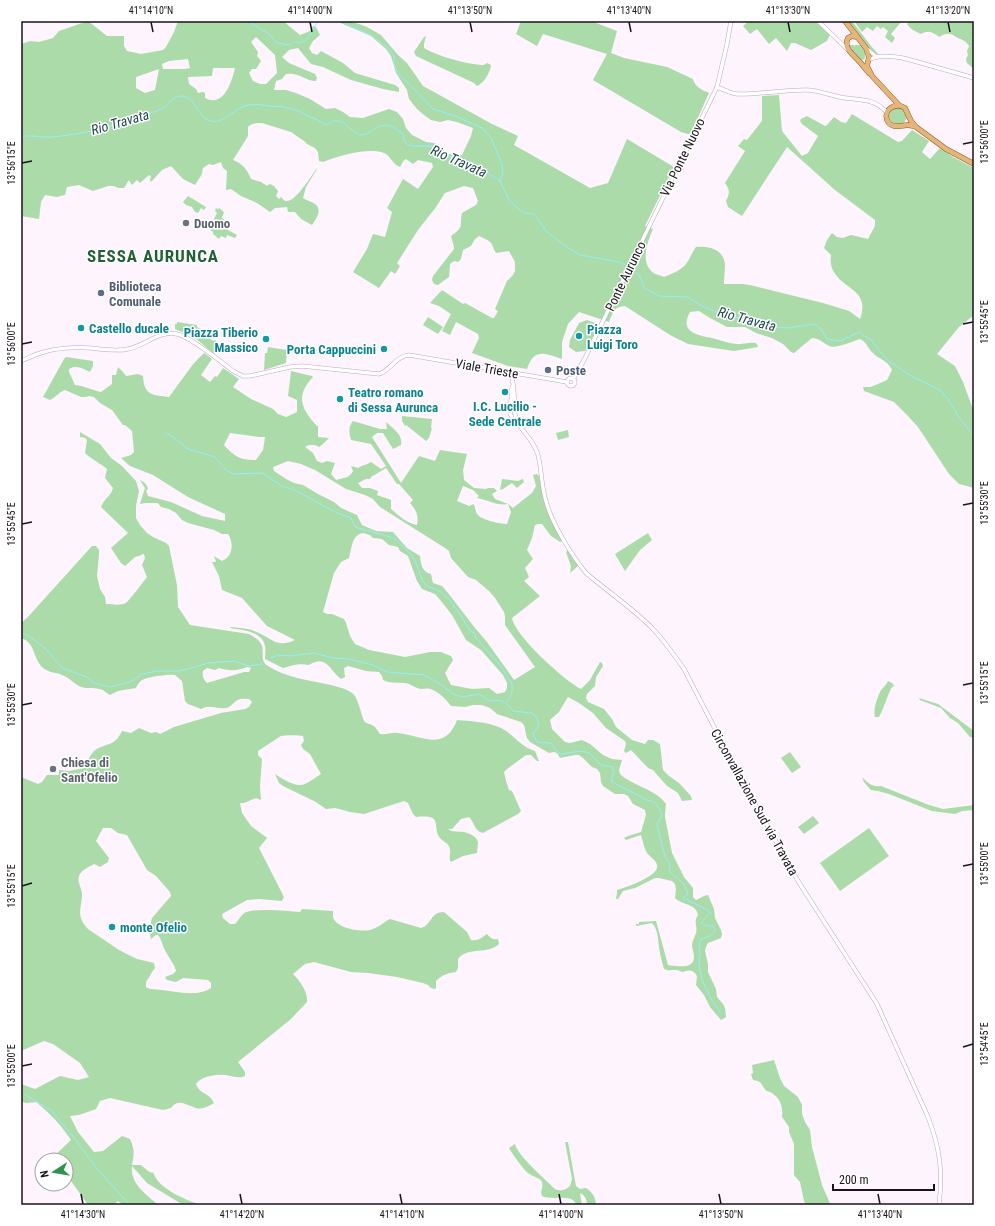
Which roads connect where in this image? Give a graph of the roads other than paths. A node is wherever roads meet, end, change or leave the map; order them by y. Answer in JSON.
{"nodes":[{"id":1,"x":731,"y":21,"type":"edge"},
{"id":2,"x":818,"y":21,"type":"edge"},
{"id":3,"x":845,"y":21,"type":"edge"},
{"id":4,"x":857,"y":37,"type":"junction"},
{"id":5,"x":848,"y":38,"type":"junction"},
{"id":6,"x":839,"y":41,"type":"junction"},
{"id":7,"x":866,"y":48,"type":"junction"},
{"id":8,"x":848,"y":50,"type":"junction"},
{"id":9,"x":877,"y":57,"type":"junction"},
{"id":10,"x":868,"y":60,"type":"junction"},
{"id":11,"x":858,"y":61,"type":"junction"},
{"id":12,"x":720,"y":73,"type":"junction"},
{"id":13,"x":872,"y":76,"type":"junction"},
{"id":14,"x":974,"y":78,"type":"edge"},
{"id":15,"x":716,"y":87,"type":"junction"},
{"id":16,"x":727,"y":91,"type":"junction"},
{"id":17,"x":892,"y":98,"type":"junction"},
{"id":18,"x":900,"y":105,"type":"junction"},
{"id":19,"x":879,"y":106,"type":"junction"},
{"id":20,"x":890,"y":108,"type":"junction"},
{"id":21,"x":887,"y":113,"type":"junction"},
{"id":22,"x":908,"y":115,"type":"junction"},
{"id":23,"x":902,"y":126,"type":"junction"},
{"id":24,"x":916,"y":126,"type":"junction"},
{"id":25,"x":974,"y":164,"type":"edge"},
{"id":26,"x":648,"y":228,"type":"joint"},
{"id":27,"x":21,"y":361,"type":"edge"},
{"id":28,"x":512,"y":373,"type":"junction"},
{"id":29,"x":573,"y":379,"type":"junction"},
{"id":30,"x":567,"y":382,"type":"junction"},
{"id":31,"x":939,"y":1205,"type":"edge"}],
"edges":[{"from":1,"to":12,"type":"street","name":"Via Ponte Nuovo"},
{"from":2,"to":6,"type":"street"},
{"from":3,"to":4,"type":"main road"},
{"from":3,"to":5,"type":"main road"},
{"from":4,"to":5,"type":"main road"},
{"from":4,"to":7,"type":"main road"},
{"from":5,"to":6,"type":"street"},
{"from":5,"to":8,"type":"main road"},
{"from":6,"to":8,"type":"street"},
{"from":7,"to":9,"type":"street"},
{"from":7,"to":10,"type":"main road"},
{"from":8,"to":11,"type":"main road"},
{"from":9,"to":10,"type":"street"},
{"from":9,"to":14,"type":"street"},
{"from":10,"to":11,"type":"main road"},
{"from":10,"to":13,"type":"main road"},
{"from":11,"to":13,"type":"main road"},
{"from":12,"to":15,"type":"street","name":"Via Ponte Nuovo"},
{"from":12,"to":16,"type":"street"},
{"from":13,"to":17,"type":"main road"},
{"from":15,"to":16,"type":"street"},
{"from":15,"to":26,"type":"street","name":"Via Ponte Nuovo"},
{"from":16,"to":19,"type":"street"},
{"from":17,"to":18,"type":"main road"},
{"from":17,"to":20,"type":"main road"},
{"from":18,"to":20,"type":"main road"},
{"from":18,"to":22,"type":"main road"},
{"from":19,"to":20,"type":"street"},
{"from":19,"to":21,"type":"street"},
{"from":20,"to":21,"type":"main road"},
{"from":21,"to":23,"type":"main road"},
{"from":22,"to":23,"type":"main road"},
{"from":22,"to":24,"type":"main road"},
{"from":23,"to":24,"type":"main road"},
{"from":24,"to":25,"type":"main road"},
{"from":26,"to":29,"type":"street","name":"Ponte Aurunco"},
{"from":27,"to":28,"type":"street","name":"Viale Trieste"},
{"from":28,"to":30,"type":"street","name":"Viale Trieste"},
{"from":28,"to":31,"type":"street","name":"Circonvallazione Sud via Travata"},
{"from":29,"to":30,"type":"street"},
{"from":29,"to":30,"type":"street"}]}
